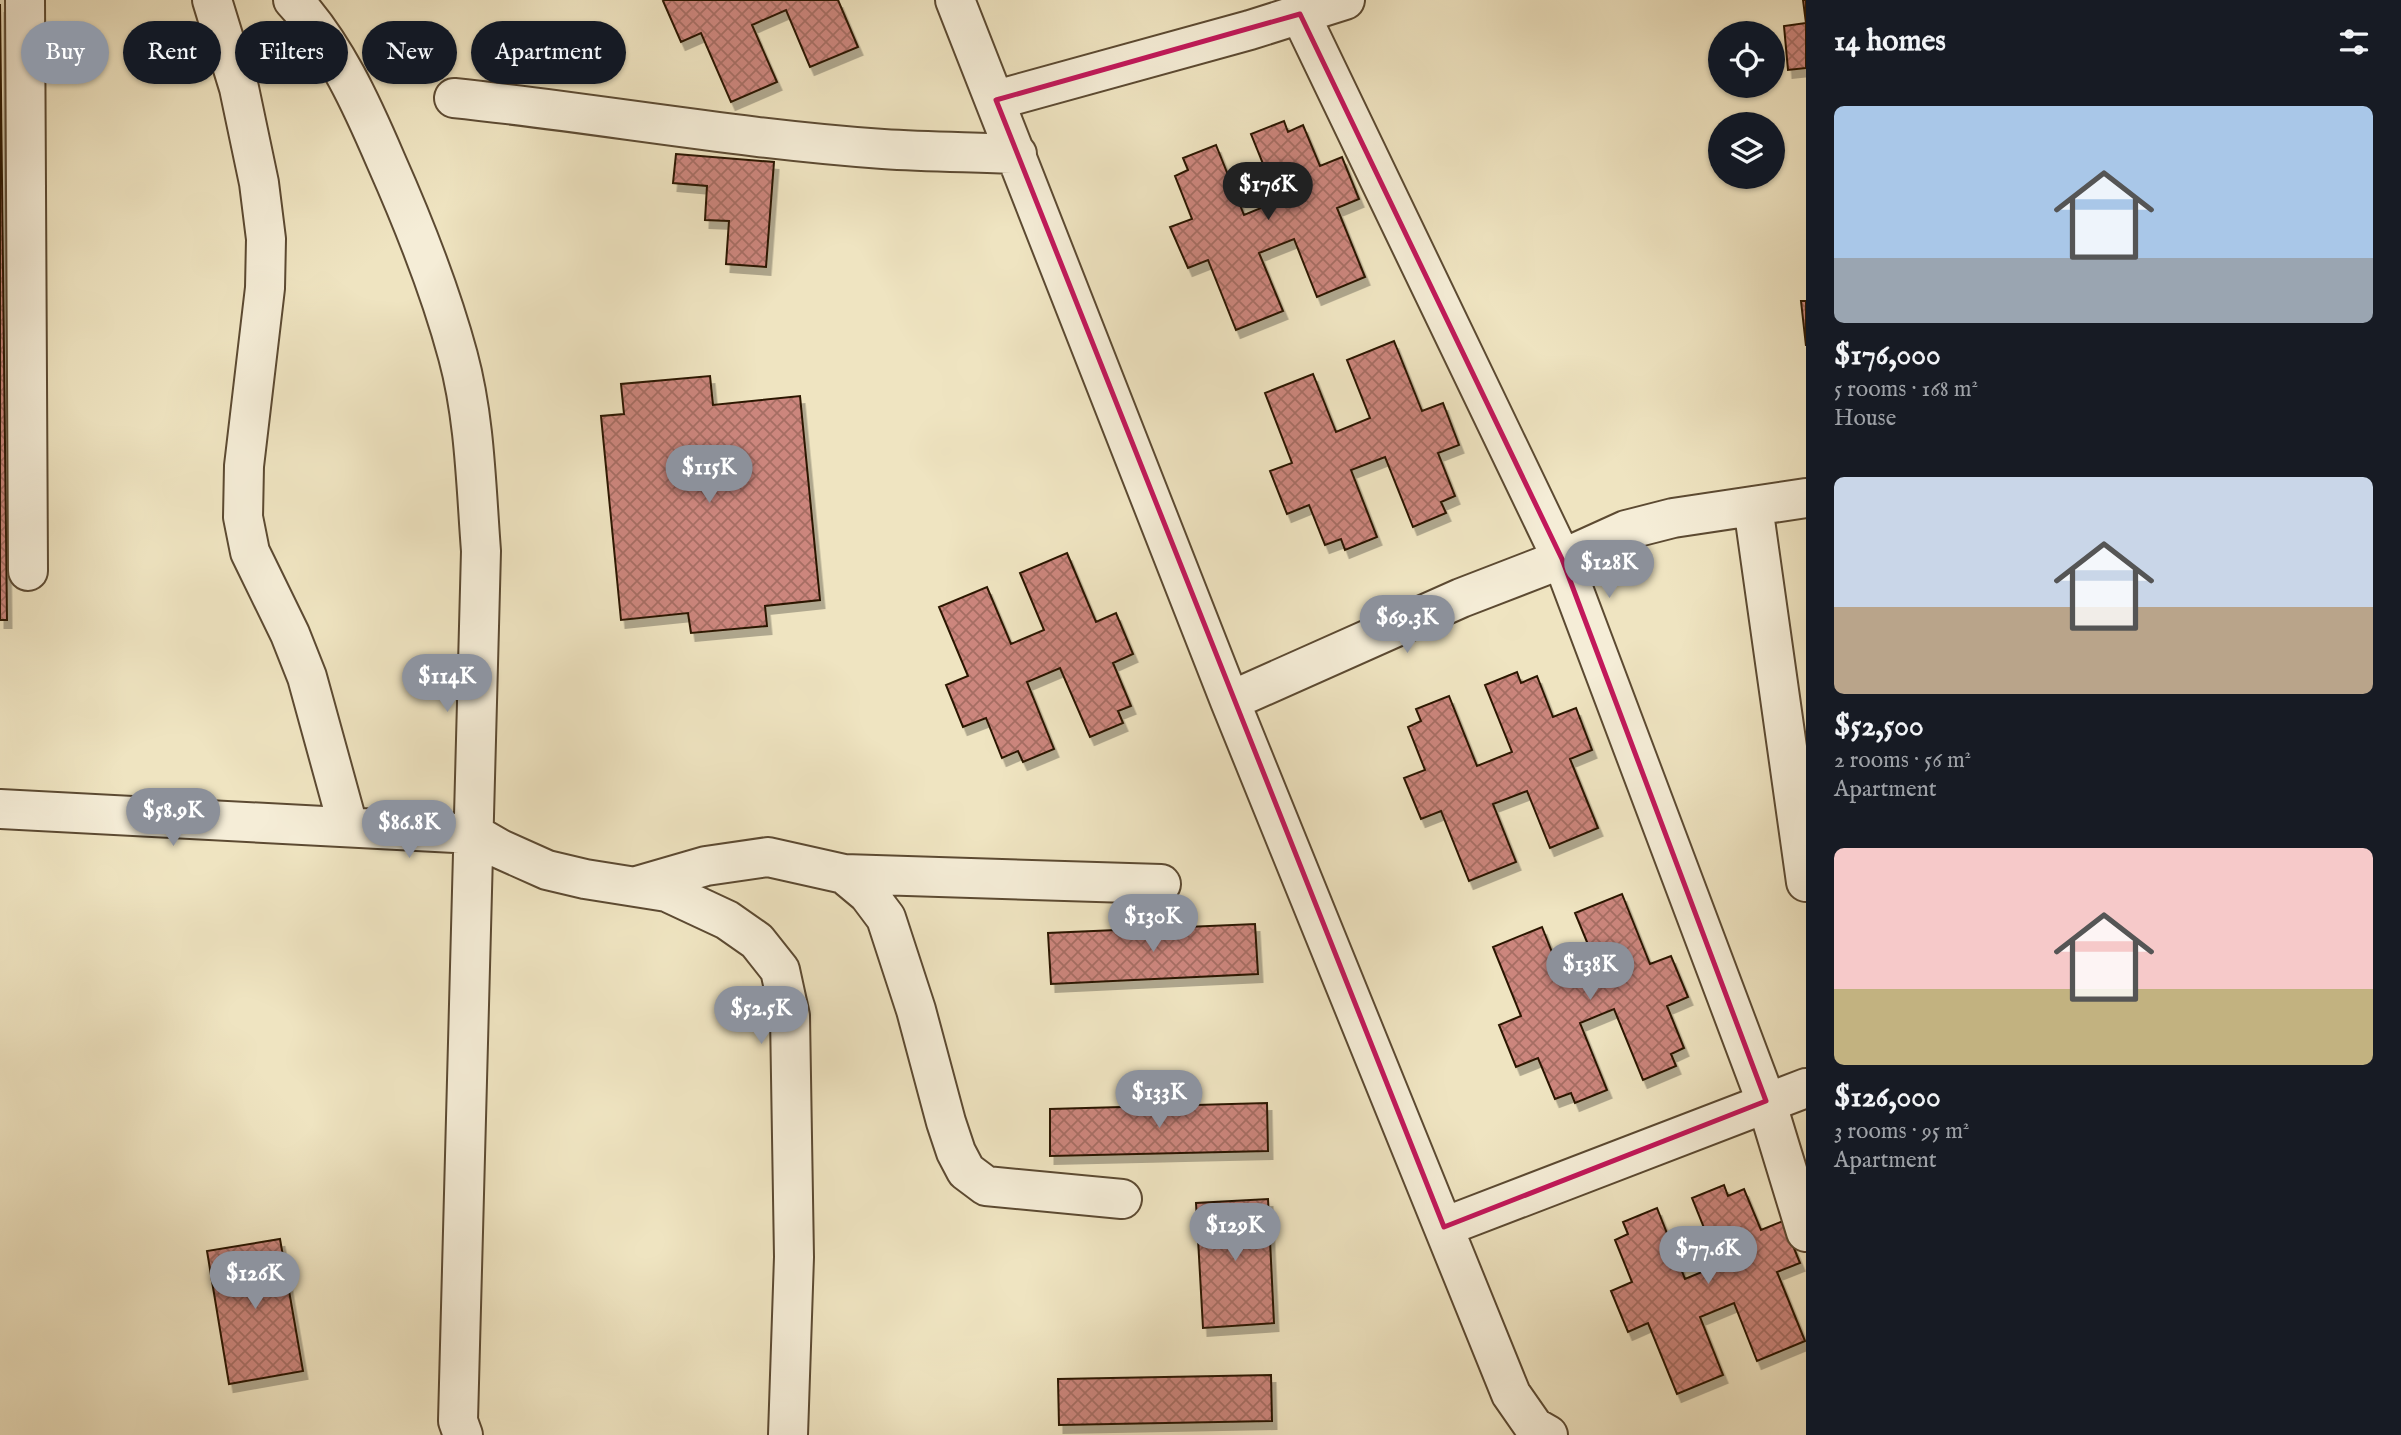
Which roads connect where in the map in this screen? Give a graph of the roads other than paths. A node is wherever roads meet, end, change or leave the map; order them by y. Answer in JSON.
{"nodes":[{"id":1,"x":25,"y":0,"type":"edge"},
{"id":2,"x":212,"y":0,"type":"edge"},
{"id":3,"x":293,"y":0,"type":"edge"},
{"id":4,"x":956,"y":0,"type":"edge"},
{"id":5,"x":1345,"y":0,"type":"edge"},
{"id":6,"x":1300,"y":14,"type":"junction"},
{"id":7,"x":454,"y":98,"type":"dead end"},
{"id":8,"x":996,"y":100,"type":"junction"},
{"id":9,"x":1017,"y":154,"type":"junction"},
{"id":10,"x":1806,"y":498,"type":"edge"},
{"id":11,"x":1754,"y":506,"type":"junction"},
{"id":12,"x":1562,"y":559,"type":"junction"},
{"id":13,"x":28,"y":571,"type":"dead end"},
{"id":14,"x":1230,"y":701,"type":"junction"},
{"id":15,"x":1800,"y":802,"type":"edge"},
{"id":16,"x":0,"y":809,"type":"edge"},
{"id":17,"x":348,"y":826,"type":"junction"},
{"id":18,"x":474,"y":834,"type":"junction"},
{"id":19,"x":844,"y":874,"type":"junction"},
{"id":20,"x":1806,"y":882,"type":"edge"},
{"id":21,"x":1161,"y":884,"type":"dead end"},
{"id":22,"x":634,"y":887,"type":"junction"},
{"id":23,"x":1806,"y":1088,"type":"edge"},
{"id":24,"x":1766,"y":1101,"type":"junction"},
{"id":25,"x":1122,"y":1199,"type":"dead end"},
{"id":26,"x":1444,"y":1227,"type":"junction"},
{"id":27,"x":1806,"y":1233,"type":"edge"},
{"id":28,"x":463,"y":1435,"type":"edge"},
{"id":29,"x":788,"y":1435,"type":"edge"},
{"id":30,"x":1549,"y":1435,"type":"edge"}],
"edges":[{"from":1,"to":13,"type":"street"},
{"from":2,"to":17,"type":"street"},
{"from":3,"to":18,"type":"street"},
{"from":4,"to":8,"type":"street"},
{"from":5,"to":6,"type":"street"},
{"from":6,"to":8,"type":"street"},
{"from":6,"to":12,"type":"street"},
{"from":7,"to":9,"type":"street"},
{"from":8,"to":9,"type":"street"},
{"from":9,"to":14,"type":"street"},
{"from":10,"to":11,"type":"street"},
{"from":11,"to":12,"type":"street"},
{"from":11,"to":15,"type":"street"},
{"from":12,"to":14,"type":"street"},
{"from":12,"to":24,"type":"street"},
{"from":14,"to":26,"type":"street"},
{"from":15,"to":20,"type":"street"},
{"from":16,"to":17,"type":"street"},
{"from":17,"to":18,"type":"street"},
{"from":18,"to":22,"type":"street"},
{"from":18,"to":28,"type":"street"},
{"from":19,"to":21,"type":"street"},
{"from":19,"to":22,"type":"street"},
{"from":19,"to":25,"type":"street"},
{"from":22,"to":29,"type":"street"},
{"from":23,"to":24,"type":"street"},
{"from":24,"to":26,"type":"street"},
{"from":24,"to":27,"type":"street"},
{"from":26,"to":30,"type":"street"}]}
